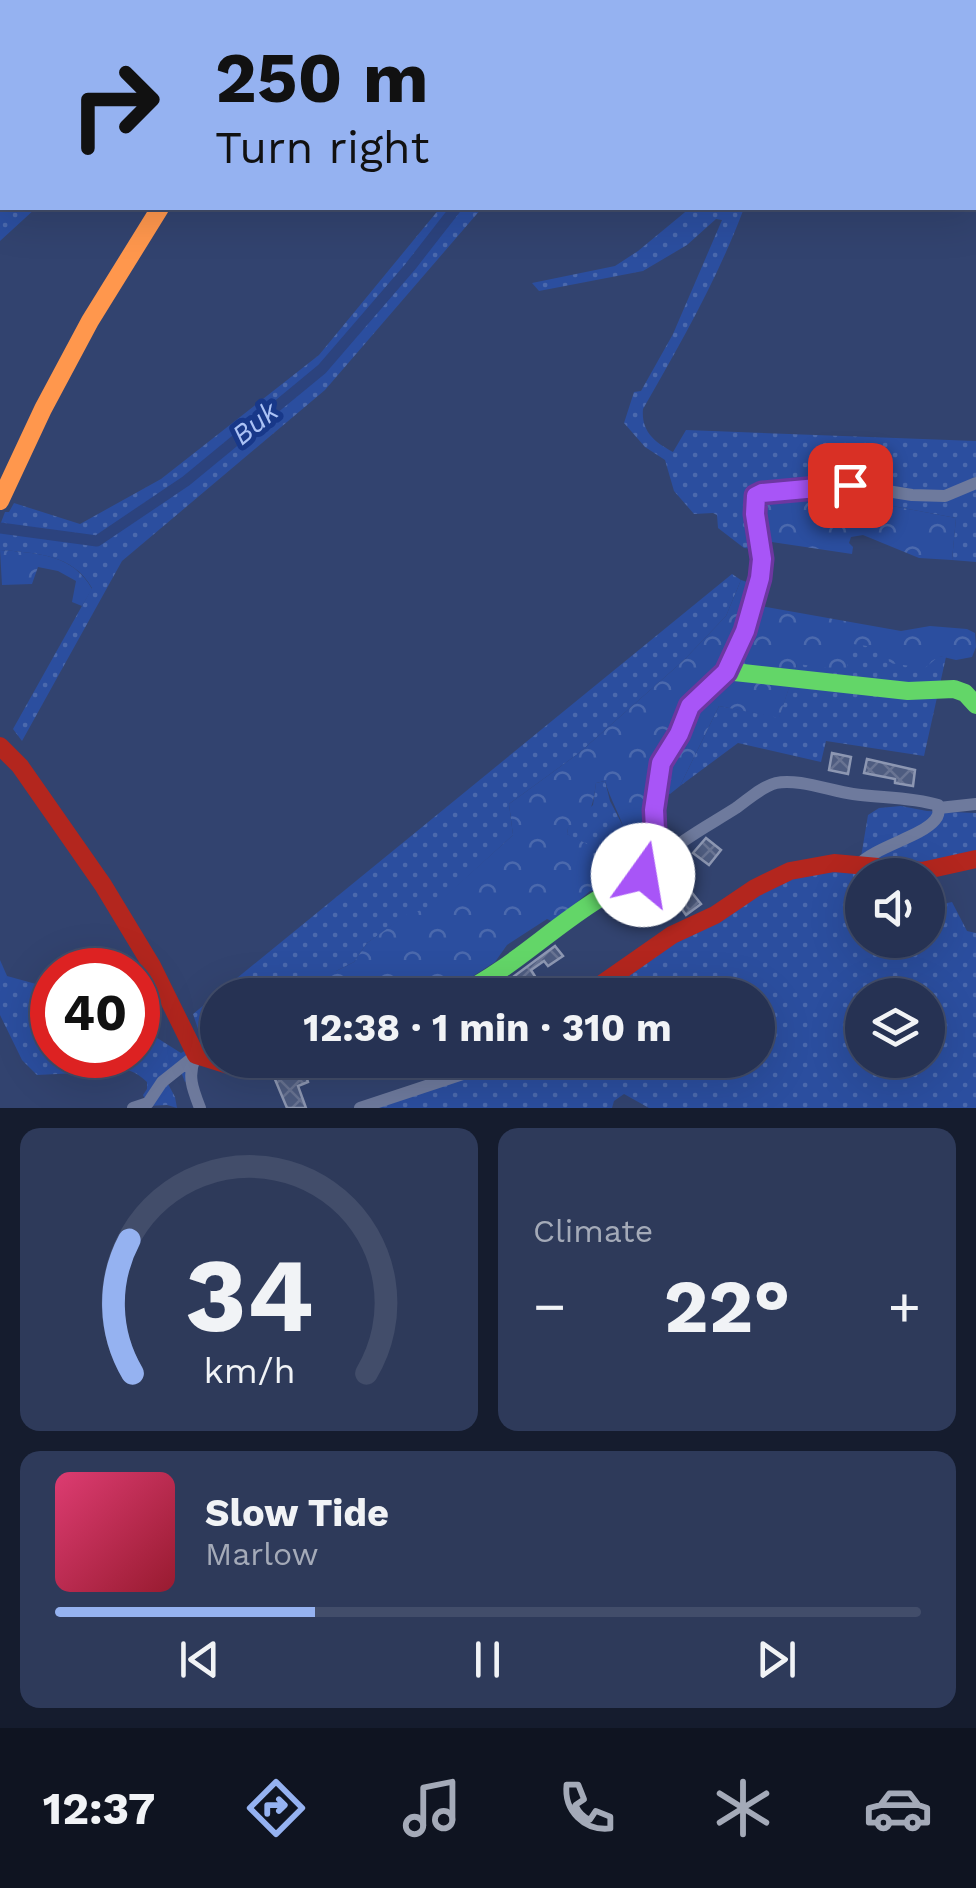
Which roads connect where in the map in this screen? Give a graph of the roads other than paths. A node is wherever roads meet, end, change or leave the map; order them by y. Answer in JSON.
{"nodes":[{"id":1,"x":159,"y":210,"type":"edge"},
{"id":2,"x":976,"y":483,"type":"edge"},
{"id":3,"x":0,"y":502,"type":"edge"},
{"id":4,"x":726,"y":672,"type":"junction"},
{"id":5,"x":976,"y":705,"type":"edge"},
{"id":6,"x":0,"y":746,"type":"edge"},
{"id":7,"x":976,"y":804,"type":"edge"},
{"id":8,"x":939,"y":808,"type":"junction"},
{"id":9,"x":868,"y":858,"type":"edge"},
{"id":10,"x":976,"y":859,"type":"edge"},
{"id":11,"x":845,"y":864,"type":"edge"},
{"id":12,"x":654,"y":866,"type":"junction"},
{"id":13,"x":945,"y":866,"type":"edge"},
{"id":14,"x":489,"y":978,"type":"edge"},
{"id":15,"x":610,"y":978,"type":"edge"},
{"id":16,"x":196,"y":1055,"type":"junction"},
{"id":17,"x":200,"y":1056,"type":"edge"},
{"id":18,"x":451,"y":1078,"type":"edge"},
{"id":19,"x":133,"y":1108,"type":"edge"},
{"id":20,"x":200,"y":1108,"type":"edge"},
{"id":21,"x":360,"y":1108,"type":"edge"}],
"edges":[{"from":1,"to":3,"type":"street"},
{"from":2,"to":4,"type":"street"},
{"from":4,"to":5,"type":"street"},
{"from":4,"to":12,"type":"street"},
{"from":6,"to":16,"type":"street"},
{"from":7,"to":8,"type":"street"},
{"from":8,"to":9,"type":"street"},
{"from":8,"to":12,"type":"street"},
{"from":10,"to":13,"type":"street"},
{"from":11,"to":15,"type":"street"},
{"from":12,"to":14,"type":"street"},
{"from":16,"to":17,"type":"street"},
{"from":16,"to":19,"type":"street"},
{"from":16,"to":20,"type":"street"},
{"from":18,"to":21,"type":"street"}]}
